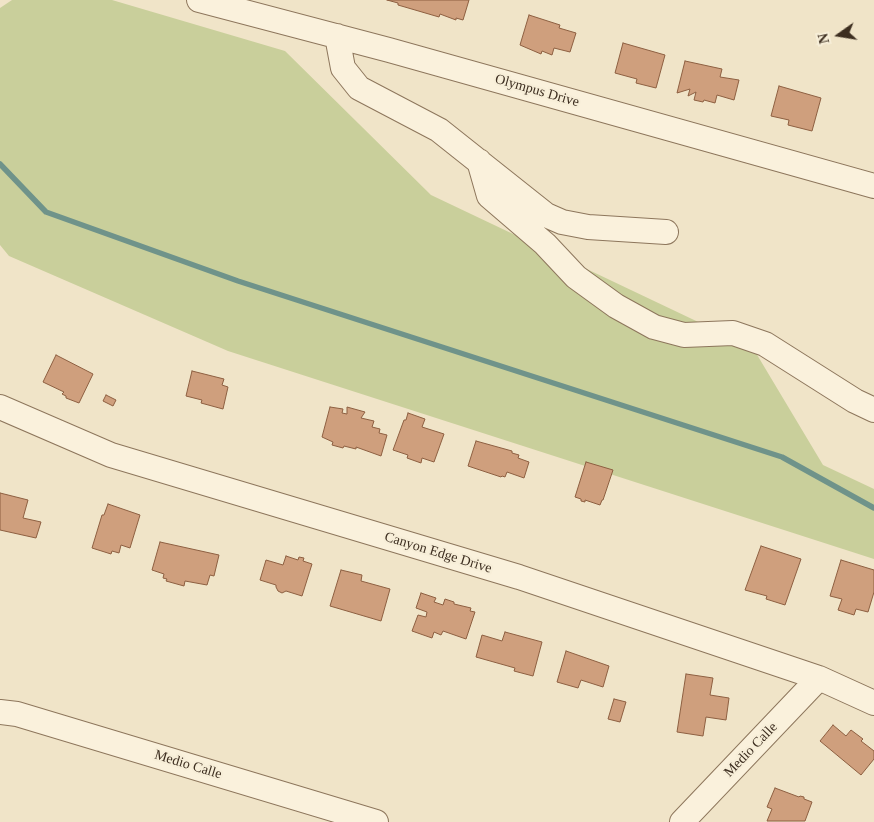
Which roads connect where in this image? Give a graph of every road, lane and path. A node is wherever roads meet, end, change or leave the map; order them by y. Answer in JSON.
{"nodes":[{"id":1,"x":199,"y":0,"type":"edge"},
{"id":2,"x":337,"y":36,"type":"junction"},
{"id":3,"x":479,"y":161,"type":"junction"},
{"id":4,"x":874,"y":186,"type":"edge"},
{"id":5,"x":666,"y":232,"type":"dead end"},
{"id":6,"x":0,"y":407,"type":"edge"},
{"id":7,"x":874,"y":410,"type":"edge"},
{"id":8,"x":819,"y":678,"type":"junction"},
{"id":9,"x":874,"y":702,"type":"edge"},
{"id":10,"x":0,"y":712,"type":"edge"},
{"id":11,"x":376,"y":822,"type":"edge"},
{"id":12,"x":682,"y":822,"type":"edge"}],
"edges":[{"from":1,"to":2,"type":"street","name":"Olympus Drive"},
{"from":2,"to":3,"type":"street"},
{"from":2,"to":4,"type":"street","name":"Olympus Drive"},
{"from":3,"to":5,"type":"street"},
{"from":3,"to":7,"type":"street"},
{"from":6,"to":8,"type":"street","name":"Canyon Edge Drive"},
{"from":8,"to":9,"type":"street","name":"Canyon Edge Drive"},
{"from":8,"to":12,"type":"street","name":"Medio Calle"},
{"from":10,"to":11,"type":"street","name":"Medio Calle"}]}
